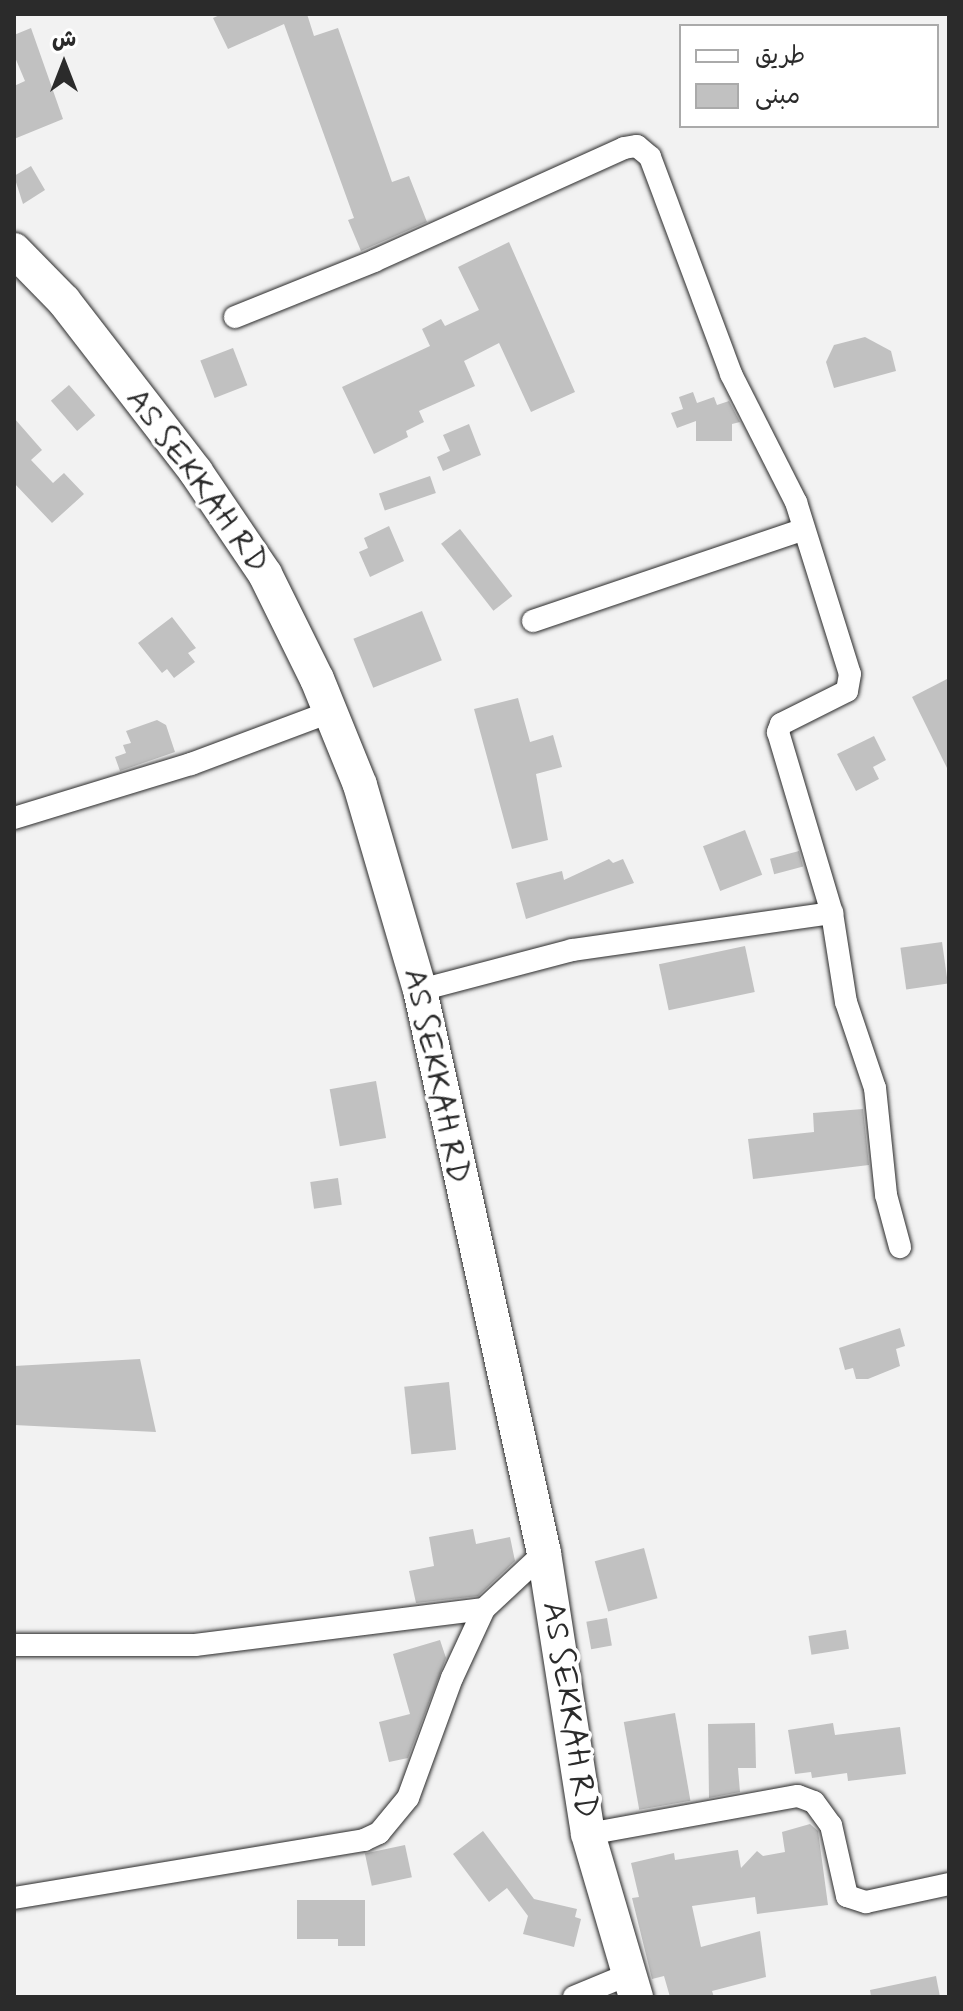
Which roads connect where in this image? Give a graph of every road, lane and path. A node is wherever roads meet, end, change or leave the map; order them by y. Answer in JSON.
{"nodes":[{"id":1,"x":14,"y":250,"type":"edge"},
{"id":2,"x":235,"y":317,"type":"dead end"},
{"id":3,"x":802,"y":530,"type":"junction"},
{"id":4,"x":533,"y":621,"type":"dead end"},
{"id":5,"x":330,"y":712,"type":"junction"},
{"id":6,"x":14,"y":818,"type":"edge"},
{"id":7,"x":832,"y":913,"type":"junction"},
{"id":8,"x":420,"y":990,"type":"junction"},
{"id":9,"x":900,"y":1247,"type":"dead end"},
{"id":10,"x":544,"y":1553,"type":"junction"},
{"id":11,"x":484,"y":1609,"type":"junction"},
{"id":12,"x":14,"y":1645,"type":"edge"},
{"id":13,"x":588,"y":1834,"type":"junction"},
{"id":14,"x":949,"y":1884,"type":"edge"},
{"id":15,"x":14,"y":1898,"type":"edge"},
{"id":16,"x":631,"y":1986,"type":"edge"},
{"id":17,"x":574,"y":1997,"type":"edge"}],
"edges":[{"from":1,"to":5,"type":"main road","name":"AS SEKKAH RD"},
{"from":2,"to":3,"type":"street"},
{"from":3,"to":4,"type":"street"},
{"from":3,"to":7,"type":"street"},
{"from":5,"to":6,"type":"street"},
{"from":5,"to":8,"type":"main road","name":"AS SEKKAH RD"},
{"from":7,"to":8,"type":"street"},
{"from":7,"to":9,"type":"street"},
{"from":8,"to":10,"type":"main road","name":"AS SEKKAH RD"},
{"from":10,"to":11,"type":"street"},
{"from":10,"to":13,"type":"main road","name":"AS SEKKAH RD"},
{"from":11,"to":12,"type":"street"},
{"from":11,"to":15,"type":"street"},
{"from":13,"to":14,"type":"street"},
{"from":13,"to":16,"type":"main road","name":"AS SEKKAH RD"},
{"from":16,"to":17,"type":"street"}]}
